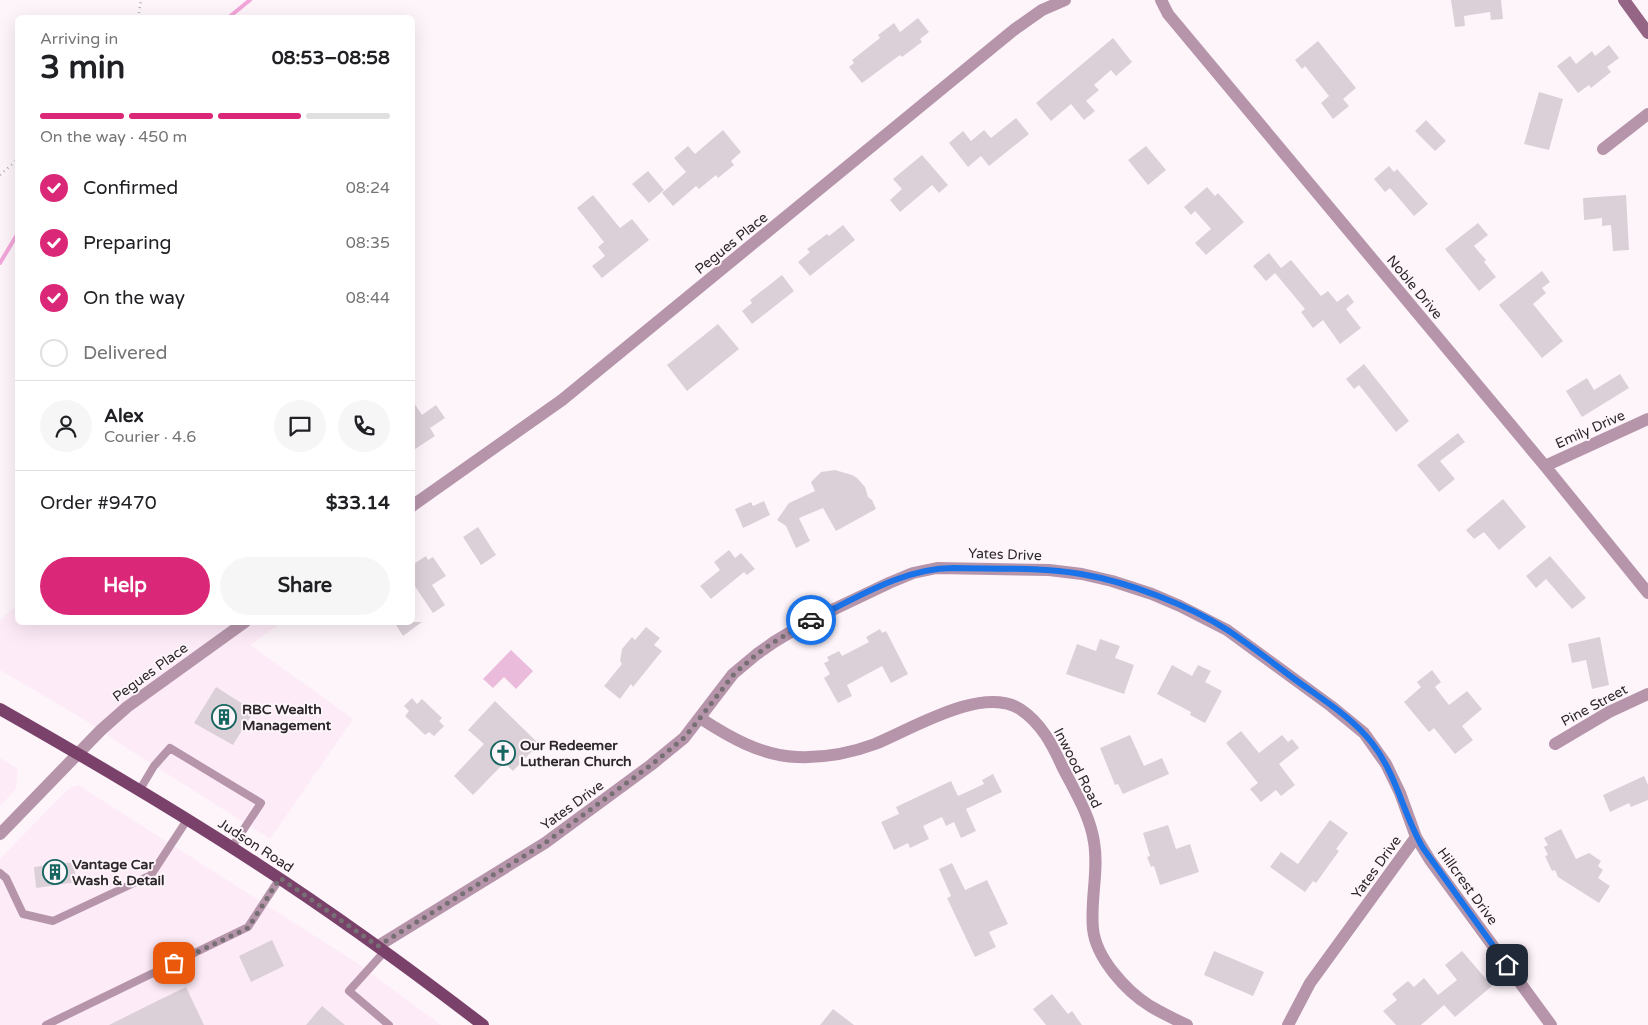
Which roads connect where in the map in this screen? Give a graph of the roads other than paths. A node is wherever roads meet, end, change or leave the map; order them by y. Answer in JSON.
{"nodes":[{"id":1,"x":1065,"y":0,"type":"edge"},
{"id":2,"x":1161,"y":0,"type":"edge"},
{"id":3,"x":1624,"y":0,"type":"edge"},
{"id":4,"x":1648,"y":33,"type":"edge"},
{"id":5,"x":1648,"y":114,"type":"edge"},
{"id":6,"x":1603,"y":149,"type":"dead end"},
{"id":7,"x":1648,"y":419,"type":"edge"},
{"id":8,"x":1545,"y":466,"type":"junction"},
{"id":9,"x":415,"y":504,"type":"edge"},
{"id":10,"x":1648,"y":593,"type":"edge"},
{"id":11,"x":241,"y":625,"type":"edge"},
{"id":12,"x":1648,"y":694,"type":"edge"},
{"id":13,"x":0,"y":709,"type":"edge"},
{"id":14,"x":700,"y":718,"type":"junction"},
{"id":15,"x":1555,"y":744,"type":"dead end"},
{"id":16,"x":78,"y":754,"type":"junction"},
{"id":17,"x":140,"y":791,"type":"junction"},
{"id":18,"x":187,"y":820,"type":"junction"},
{"id":19,"x":0,"y":834,"type":"edge"},
{"id":20,"x":1416,"y":836,"type":"junction"},
{"id":21,"x":232,"y":847,"type":"junction"},
{"id":22,"x":0,"y":873,"type":"edge"},
{"id":23,"x":280,"y":878,"type":"junction"},
{"id":24,"x":382,"y":949,"type":"junction"},
{"id":25,"x":46,"y":1025,"type":"edge"},
{"id":26,"x":389,"y":1025,"type":"edge"},
{"id":27,"x":483,"y":1025,"type":"edge"},
{"id":28,"x":1187,"y":1025,"type":"edge"},
{"id":29,"x":1288,"y":1025,"type":"edge"},
{"id":30,"x":1551,"y":1025,"type":"edge"}],
"edges":[{"from":1,"to":9,"type":"street","name":"Pegues Place"},
{"from":2,"to":8,"type":"street","name":"Noble Drive"},
{"from":3,"to":4,"type":"main road"},
{"from":5,"to":6,"type":"street"},
{"from":7,"to":8,"type":"street","name":"Emily Drive"},
{"from":8,"to":10,"type":"street","name":"Noble Drive"},
{"from":11,"to":16,"type":"street","name":"Pegues Place"},
{"from":12,"to":15,"type":"street","name":"Pine Street"},
{"from":13,"to":16,"type":"main road","name":"Judson Road"},
{"from":14,"to":20,"type":"street","name":"Yates Drive"},
{"from":14,"to":24,"type":"street","name":"Yates Drive"},
{"from":14,"to":28,"type":"street","name":"Inwood Road"},
{"from":16,"to":17,"type":"main road","name":"Judson Road"},
{"from":16,"to":19,"type":"street","name":"Pegues Place"},
{"from":17,"to":18,"type":"main road","name":"Judson Road"},
{"from":17,"to":21,"type":"lane"},
{"from":18,"to":21,"type":"main road","name":"Judson Road"},
{"from":18,"to":22,"type":"lane"},
{"from":20,"to":29,"type":"street","name":"Yates Drive"},
{"from":20,"to":30,"type":"street","name":"Hillcrest Drive"},
{"from":21,"to":23,"type":"main road","name":"Judson Road"},
{"from":23,"to":24,"type":"main road","name":"Judson Road"},
{"from":23,"to":25,"type":"lane"},
{"from":24,"to":26,"type":"lane"},
{"from":24,"to":27,"type":"main road","name":"Judson Road"}]}
